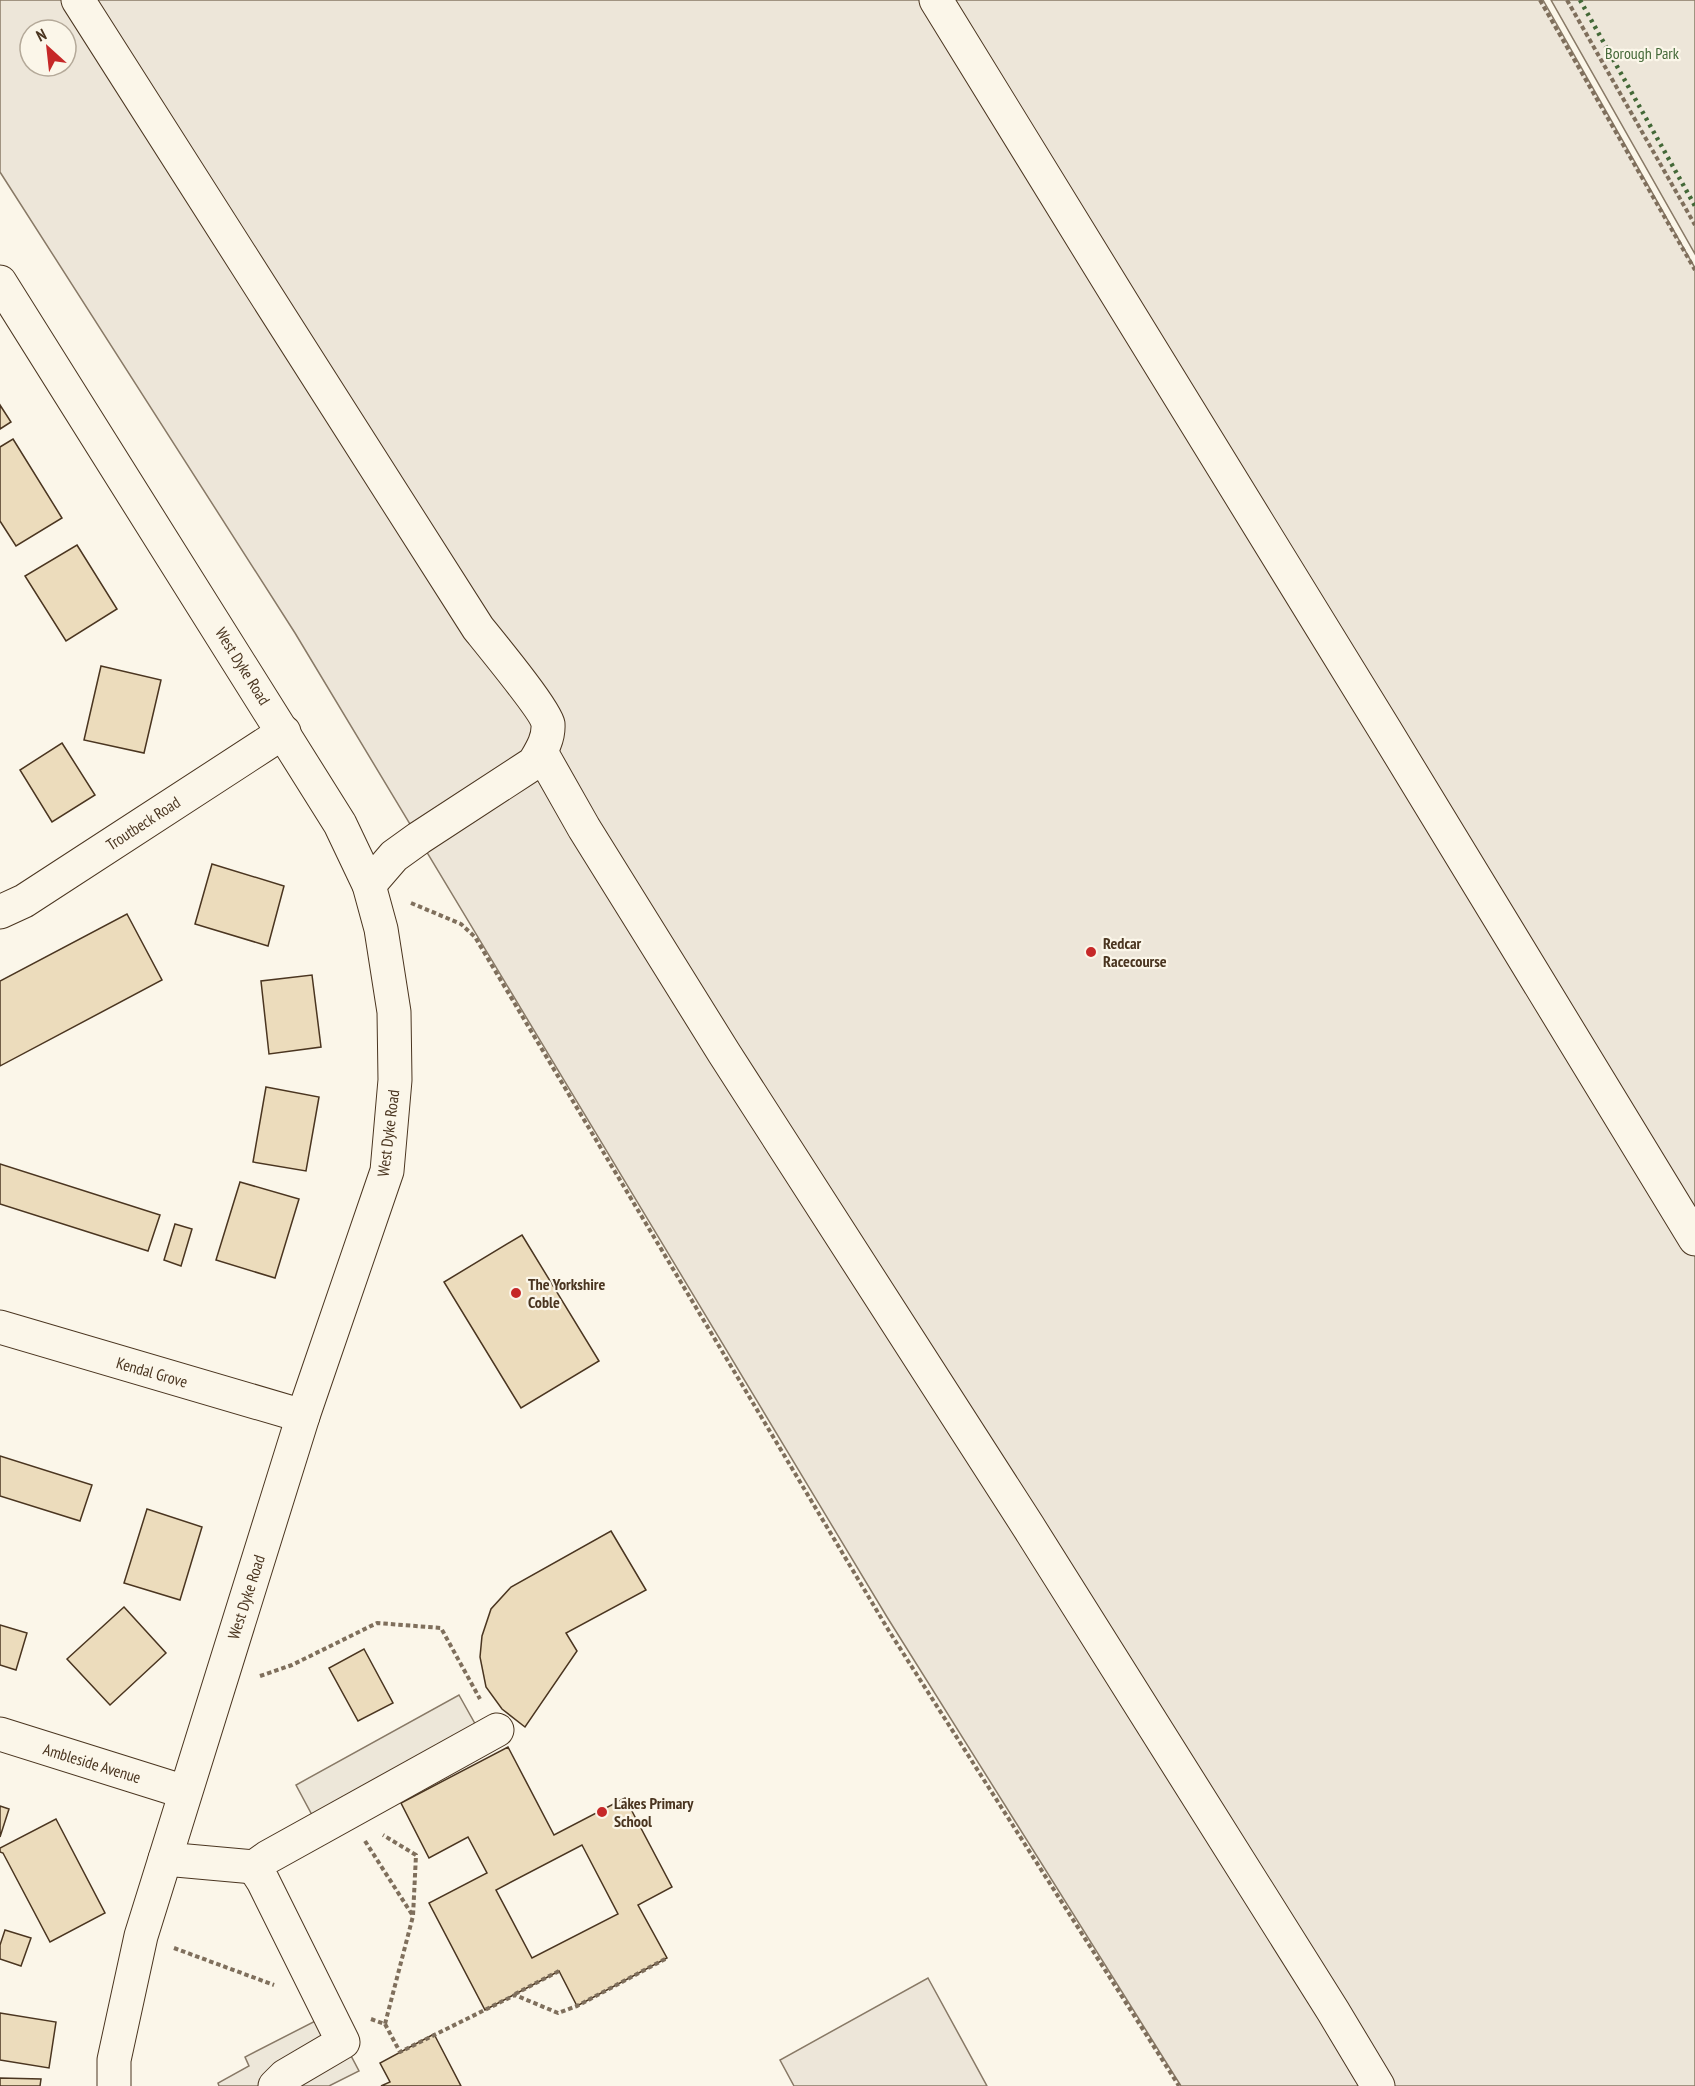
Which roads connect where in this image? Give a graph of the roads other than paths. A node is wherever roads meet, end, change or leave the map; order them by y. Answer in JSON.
{"nodes":[{"id":1,"x":78,"y":0,"type":"edge"},
{"id":2,"x":936,"y":0,"type":"edge"},
{"id":3,"x":0,"y":282,"type":"edge"},
{"id":4,"x":284,"y":732,"type":"junction"},
{"id":5,"x":541,"y":752,"type":"junction"},
{"id":6,"x":369,"y":885,"type":"junction"},
{"id":7,"x":0,"y":912,"type":"edge"},
{"id":8,"x":1695,"y":1239,"type":"edge"},
{"id":9,"x":0,"y":1327,"type":"edge"},
{"id":10,"x":303,"y":1416,"type":"junction"},
{"id":11,"x":497,"y":1730,"type":"road end"},
{"id":12,"x":0,"y":1734,"type":"edge"},
{"id":13,"x":185,"y":1792,"type":"junction"},
{"id":14,"x":165,"y":1859,"type":"junction"},
{"id":15,"x":254,"y":1867,"type":"junction"},
{"id":16,"x":114,"y":2086,"type":"edge"},
{"id":17,"x":275,"y":2086,"type":"edge"},
{"id":18,"x":1378,"y":2086,"type":"edge"}],
"edges":[{"from":1,"to":5,"type":"street"},
{"from":2,"to":8,"type":"street"},
{"from":3,"to":4,"type":"street","name":"West Dyke Road"},
{"from":4,"to":6,"type":"street","name":"West Dyke Road"},
{"from":4,"to":7,"type":"street","name":"Troutbeck Road"},
{"from":5,"to":6,"type":"street"},
{"from":5,"to":18,"type":"street"},
{"from":6,"to":10,"type":"street","name":"West Dyke Road"},
{"from":9,"to":10,"type":"street","name":"Kendal Grove"},
{"from":10,"to":13,"type":"street","name":"West Dyke Road"},
{"from":11,"to":15,"type":"street"},
{"from":12,"to":13,"type":"street","name":"Ambleside Avenue"},
{"from":13,"to":14,"type":"street","name":"West Dyke Road"},
{"from":14,"to":15,"type":"street"},
{"from":14,"to":16,"type":"street","name":"West Dyke Road"},
{"from":15,"to":17,"type":"street"}]}
